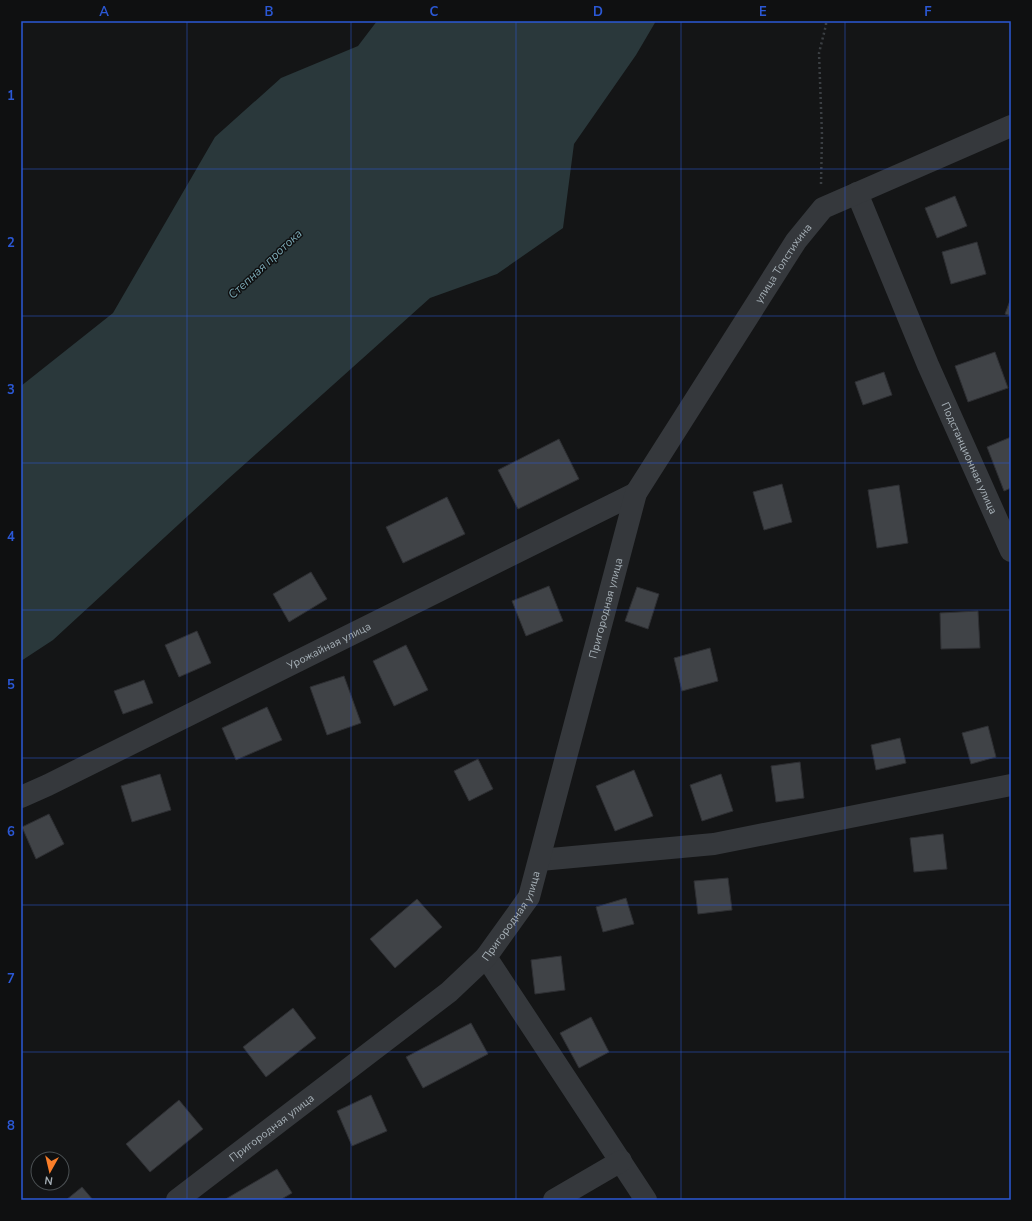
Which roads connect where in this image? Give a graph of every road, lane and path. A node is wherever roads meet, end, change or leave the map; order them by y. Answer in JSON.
{"nodes":[{"id":1,"x":826,"y":21,"type":"edge"},
{"id":2,"x":1011,"y":126,"type":"edge"},
{"id":3,"x":857,"y":193,"type":"junction"},
{"id":4,"x":824,"y":208,"type":"junction"},
{"id":5,"x":636,"y":493,"type":"junction"},
{"id":6,"x":1011,"y":551,"type":"edge"},
{"id":7,"x":1011,"y":785,"type":"edge"},
{"id":8,"x":21,"y":797,"type":"edge"},
{"id":9,"x":540,"y":860,"type":"junction"},
{"id":10,"x":486,"y":957,"type":"junction"},
{"id":11,"x":621,"y":1161,"type":"junction"},
{"id":12,"x":177,"y":1200,"type":"edge"},
{"id":13,"x":554,"y":1200,"type":"edge"},
{"id":14,"x":646,"y":1200,"type":"edge"}],
"edges":[{"from":1,"to":4,"type":"path"},
{"from":2,"to":3,"type":"street","name":"улица Толстихина"},
{"from":3,"to":4,"type":"street","name":"улица Толстихина"},
{"from":3,"to":6,"type":"street","name":"Подстанционная улица"},
{"from":4,"to":5,"type":"street","name":"улица Толстихина"},
{"from":5,"to":8,"type":"street","name":"Урожайная улица"},
{"from":5,"to":9,"type":"street","name":"Пригородная улица"},
{"from":7,"to":9,"type":"street"},
{"from":9,"to":10,"type":"street","name":"Пригородная улица"},
{"from":10,"to":11,"type":"street"},
{"from":10,"to":12,"type":"street","name":"Пригородная улица"},
{"from":11,"to":13,"type":"street"},
{"from":11,"to":14,"type":"street"}]}
